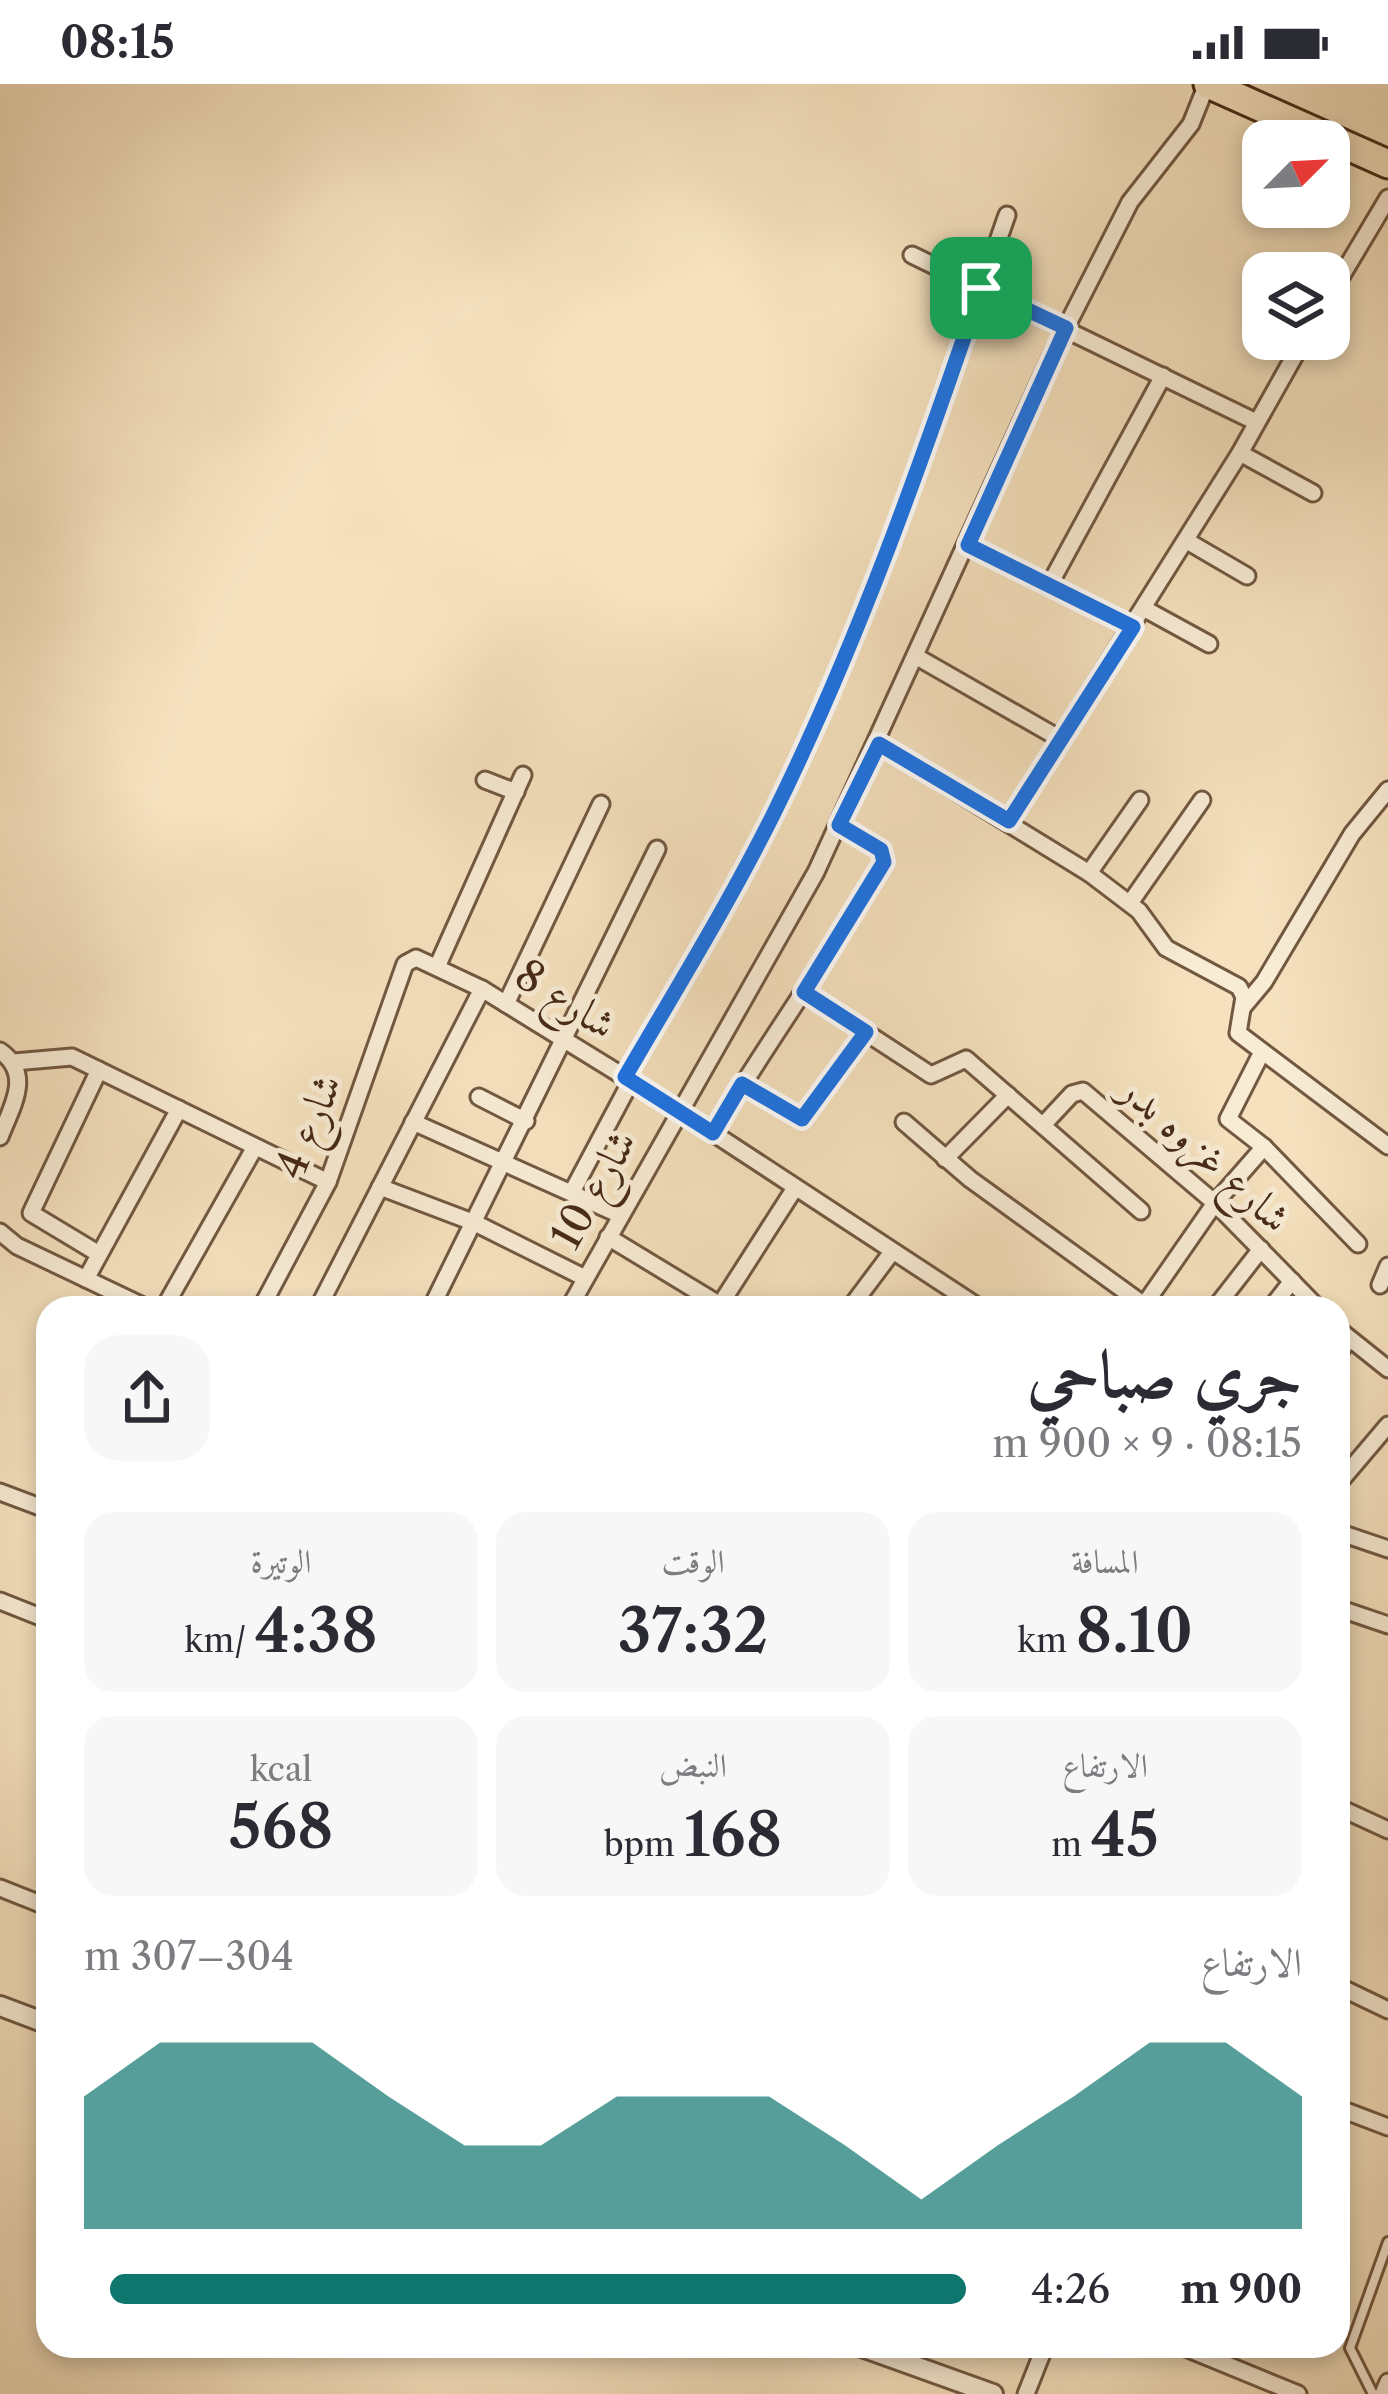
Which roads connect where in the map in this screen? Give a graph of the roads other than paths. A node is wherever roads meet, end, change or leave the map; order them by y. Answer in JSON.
{"nodes":[{"id":1,"x":1208,"y":84,"type":"edge"},
{"id":2,"x":1388,"y":164,"type":"edge"},
{"id":3,"x":1388,"y":198,"type":"edge"},
{"id":4,"x":1006,"y":214,"type":"dead end"},
{"id":5,"x":912,"y":254,"type":"dead end"},
{"id":6,"x":1350,"y":261,"type":"edge"},
{"id":7,"x":981,"y":288,"type":"junction"},
{"id":8,"x":1066,"y":328,"type":"junction"},
{"id":9,"x":1291,"y":360,"type":"edge"},
{"id":10,"x":1162,"y":376,"type":"junction"},
{"id":11,"x":1254,"y":422,"type":"junction"},
{"id":12,"x":1240,"y":454,"type":"junction"},
{"id":13,"x":1313,"y":494,"type":"dead end"},
{"id":14,"x":1187,"y":541,"type":"junction"},
{"id":15,"x":968,"y":545,"type":"junction"},
{"id":16,"x":1247,"y":576,"type":"dead end"},
{"id":17,"x":1051,"y":582,"type":"junction"},
{"id":18,"x":1145,"y":609,"type":"junction"},
{"id":19,"x":1133,"y":627,"type":"junction"},
{"id":20,"x":1209,"y":644,"type":"dead end"},
{"id":21,"x":917,"y":657,"type":"junction"},
{"id":22,"x":1062,"y":740,"type":"junction"},
{"id":23,"x":879,"y":744,"type":"junction"},
{"id":24,"x":523,"y":775,"type":"dead end"},
{"id":25,"x":485,"y":780,"type":"dead end"},
{"id":26,"x":1388,"y":790,"type":"edge"},
{"id":27,"x":516,"y":792,"type":"junction"},
{"id":28,"x":1140,"y":800,"type":"dead end"},
{"id":29,"x":1202,"y":800,"type":"dead end"},
{"id":30,"x":601,"y":804,"type":"dead end"},
{"id":31,"x":1009,"y":821,"type":"junction"},
{"id":32,"x":839,"y":825,"type":"junction"},
{"id":33,"x":657,"y":849,"type":"dead end"},
{"id":34,"x":1089,"y":873,"type":"junction"},
{"id":35,"x":1130,"y":903,"type":"junction"},
{"id":36,"x":409,"y":961,"type":"joint"},
{"id":37,"x":437,"y":967,"type":"junction"},
{"id":38,"x":482,"y":989,"type":"junction"},
{"id":39,"x":804,"y":992,"type":"junction"},
{"id":40,"x":506,"y":1004,"type":"junction"},
{"id":41,"x":1243,"y":1007,"type":"junction"},
{"id":42,"x":866,"y":1032,"type":"junction"},
{"id":43,"x":566,"y":1041,"type":"junction"},
{"id":44,"x":0,"y":1051,"type":"edge"},
{"id":45,"x":1262,"y":1052,"type":"junction"},
{"id":46,"x":14,"y":1062,"type":"junction"},
{"id":47,"x":99,"y":1070,"type":"junction"},
{"id":48,"x":628,"y":1079,"type":"junction"},
{"id":49,"x":742,"y":1084,"type":"junction"},
{"id":50,"x":1008,"y":1095,"type":"junction"},
{"id":51,"x":479,"y":1097,"type":"dead end"},
{"id":52,"x":179,"y":1109,"type":"junction"},
{"id":53,"x":678,"y":1110,"type":"junction"},
{"id":54,"x":526,"y":1121,"type":"junction"},
{"id":55,"x":413,"y":1122,"type":"junction"},
{"id":56,"x":904,"y":1122,"type":"dead end"},
{"id":57,"x":1043,"y":1125,"type":"junction"},
{"id":58,"x":713,"y":1133,"type":"junction"},
{"id":59,"x":0,"y":1137,"type":"edge"},
{"id":60,"x":1388,"y":1146,"type":"edge"},
{"id":61,"x":255,"y":1147,"type":"junction"},
{"id":62,"x":1264,"y":1147,"type":"junction"},
{"id":63,"x":945,"y":1159,"type":"junction"},
{"id":64,"x":507,"y":1160,"type":"junction"},
{"id":65,"x":328,"y":1182,"type":"junction"},
{"id":66,"x":380,"y":1187,"type":"junction"},
{"id":67,"x":795,"y":1188,"type":"junction"},
{"id":68,"x":572,"y":1192,"type":"junction"},
{"id":69,"x":1215,"y":1203,"type":"junction"},
{"id":70,"x":1141,"y":1211,"type":"dead end"},
{"id":71,"x":620,"y":1215,"type":"junction"},
{"id":72,"x":475,"y":1223,"type":"junction"},
{"id":73,"x":0,"y":1232,"type":"edge"},
{"id":74,"x":608,"y":1237,"type":"junction"},
{"id":75,"x":1358,"y":1244,"type":"dead end"},
{"id":76,"x":1261,"y":1249,"type":"junction"},
{"id":77,"x":892,"y":1252,"type":"junction"},
{"id":78,"x":99,"y":1254,"type":"junction"},
{"id":79,"x":1388,"y":1266,"type":"edge"},
{"id":80,"x":585,"y":1278,"type":"junction"},
{"id":81,"x":86,"y":1279,"type":"junction"},
{"id":82,"x":1292,"y":1281,"type":"junction"},
{"id":83,"x":1380,"y":1285,"type":"dead end"},
{"id":84,"x":122,"y":1296,"type":"edge"},
{"id":85,"x":171,"y":1296,"type":"edge"},
{"id":86,"x":267,"y":1296,"type":"edge"},
{"id":87,"x":324,"y":1296,"type":"edge"},
{"id":88,"x":436,"y":1296,"type":"edge"},
{"id":89,"x":575,"y":1296,"type":"edge"},
{"id":90,"x":703,"y":1296,"type":"edge"},
{"id":91,"x":728,"y":1296,"type":"edge"},
{"id":92,"x":859,"y":1296,"type":"edge"},
{"id":93,"x":952,"y":1296,"type":"edge"},
{"id":94,"x":1128,"y":1296,"type":"edge"},
{"id":95,"x":1151,"y":1296,"type":"edge"},
{"id":96,"x":1224,"y":1296,"type":"edge"},
{"id":97,"x":1280,"y":1296,"type":"edge"},
{"id":98,"x":1306,"y":1296,"type":"edge"},
{"id":99,"x":1350,"y":1339,"type":"edge"},
{"id":100,"x":1388,"y":1369,"type":"edge"},
{"id":101,"x":1388,"y":1425,"type":"edge"},
{"id":102,"x":1350,"y":1470,"type":"edge"},
{"id":103,"x":0,"y":1492,"type":"edge"},
{"id":104,"x":36,"y":1506,"type":"edge"},
{"id":105,"x":1350,"y":1536,"type":"edge"},
{"id":106,"x":1388,"y":1549,"type":"edge"},
{"id":107,"x":0,"y":1601,"type":"edge"},
{"id":108,"x":1350,"y":1612,"type":"edge"},
{"id":109,"x":36,"y":1615,"type":"edge"},
{"id":110,"x":1388,"y":1625,"type":"edge"},
{"id":111,"x":1350,"y":1813,"type":"edge"},
{"id":112,"x":1388,"y":1830,"type":"edge"},
{"id":113,"x":0,"y":1888,"type":"edge"},
{"id":114,"x":36,"y":1902,"type":"edge"},
{"id":115,"x":1350,"y":1992,"type":"edge"},
{"id":116,"x":0,"y":2006,"type":"edge"},
{"id":117,"x":1388,"y":2010,"type":"edge"},
{"id":118,"x":36,"y":2020,"type":"edge"},
{"id":119,"x":1350,"y":2113,"type":"edge"},
{"id":120,"x":1388,"y":2127,"type":"edge"},
{"id":121,"x":1388,"y":2242,"type":"edge"},
{"id":122,"x":1350,"y":2345,"type":"edge"},
{"id":123,"x":1350,"y":2350,"type":"edge"},
{"id":124,"x":892,"y":2358,"type":"edge"},
{"id":125,"x":1040,"y":2358,"type":"edge"},
{"id":126,"x":1210,"y":2358,"type":"edge"},
{"id":127,"x":1388,"y":2382,"type":"edge"},
{"id":128,"x":993,"y":2394,"type":"edge"},
{"id":129,"x":1026,"y":2394,"type":"edge"},
{"id":130,"x":1298,"y":2394,"type":"edge"},
{"id":131,"x":1373,"y":2394,"type":"edge"},
{"id":132,"x":1383,"y":2394,"type":"edge"}],
"edges":[{"from":1,"to":2,"type":"highway"},
{"from":1,"to":8,"type":"street","name":"شارع 10"},
{"from":3,"to":6,"type":"street"},
{"from":4,"to":7,"type":"street","name":"شارع 10"},
{"from":5,"to":7,"type":"street"},
{"from":7,"to":8,"type":"street"},
{"from":7,"to":48,"type":"street","name":"شارع 10"},
{"from":8,"to":10,"type":"street"},
{"from":8,"to":15,"type":"street","name":"شارع 10"},
{"from":9,"to":11,"type":"street"},
{"from":10,"to":11,"type":"street"},
{"from":10,"to":17,"type":"street"},
{"from":11,"to":12,"type":"street"},
{"from":12,"to":13,"type":"street"},
{"from":12,"to":14,"type":"street"},
{"from":14,"to":16,"type":"street"},
{"from":14,"to":18,"type":"street"},
{"from":15,"to":17,"type":"street"},
{"from":15,"to":21,"type":"street","name":"شارع 10"},
{"from":17,"to":19,"type":"street"},
{"from":18,"to":19,"type":"street"},
{"from":18,"to":20,"type":"street"},
{"from":19,"to":22,"type":"street"},
{"from":21,"to":22,"type":"street"},
{"from":21,"to":23,"type":"street","name":"شارع 10"},
{"from":22,"to":31,"type":"street"},
{"from":23,"to":31,"type":"street"},
{"from":23,"to":32,"type":"street","name":"شارع 10"},
{"from":24,"to":27,"type":"street"},
{"from":25,"to":27,"type":"street"},
{"from":26,"to":41,"type":"street"},
{"from":27,"to":37,"type":"street"},
{"from":28,"to":34,"type":"street"},
{"from":29,"to":35,"type":"street"},
{"from":30,"to":40,"type":"street"},
{"from":31,"to":34,"type":"street"},
{"from":32,"to":39,"type":"street"},
{"from":32,"to":53,"type":"street","name":"شارع 10"},
{"from":33,"to":43,"type":"street"},
{"from":34,"to":35,"type":"street"},
{"from":35,"to":41,"type":"street"},
{"from":36,"to":37,"type":"street","name":"شارع 8"},
{"from":36,"to":65,"type":"street","name":"شارع 4"},
{"from":37,"to":38,"type":"street","name":"شارع 8"},
{"from":38,"to":40,"type":"street","name":"شارع 8"},
{"from":38,"to":55,"type":"street"},
{"from":39,"to":42,"type":"street"},
{"from":39,"to":49,"type":"street"},
{"from":40,"to":43,"type":"street","name":"شارع 8"},
{"from":41,"to":45,"type":"street"},
{"from":42,"to":49,"type":"street"},
{"from":42,"to":50,"type":"street"},
{"from":43,"to":48,"type":"street","name":"شارع 8"},
{"from":43,"to":54,"type":"street"},
{"from":44,"to":46,"type":"street"},
{"from":45,"to":60,"type":"street"},
{"from":45,"to":62,"type":"street"},
{"from":46,"to":47,"type":"street"},
{"from":46,"to":59,"type":"street"},
{"from":47,"to":52,"type":"street"},
{"from":47,"to":78,"type":"street"},
{"from":48,"to":53,"type":"street","name":"شارع 8"},
{"from":48,"to":68,"type":"street","name":"شارع 10"},
{"from":49,"to":58,"type":"street"},
{"from":50,"to":57,"type":"street"},
{"from":50,"to":63,"type":"street"},
{"from":51,"to":54,"type":"street"},
{"from":52,"to":61,"type":"street"},
{"from":52,"to":78,"type":"street"},
{"from":53,"to":58,"type":"street","name":"شارع 8"},
{"from":53,"to":71,"type":"street","name":"شارع 10"},
{"from":54,"to":64,"type":"street"},
{"from":55,"to":64,"type":"street"},
{"from":55,"to":66,"type":"street"},
{"from":56,"to":63,"type":"street"},
{"from":57,"to":69,"type":"street","name":"شارع غزوه بدر"},
{"from":57,"to":70,"type":"street"},
{"from":58,"to":67,"type":"street","name":"شارع 8"},
{"from":61,"to":65,"type":"street"},
{"from":61,"to":85,"type":"street"},
{"from":62,"to":69,"type":"street"},
{"from":62,"to":75,"type":"street"},
{"from":63,"to":94,"type":"street"},
{"from":64,"to":68,"type":"street"},
{"from":64,"to":72,"type":"street"},
{"from":65,"to":86,"type":"street","name":"شارع 4"},
{"from":66,"to":72,"type":"street"},
{"from":66,"to":87,"type":"street"},
{"from":67,"to":77,"type":"street","name":"شارع 8"},
{"from":67,"to":91,"type":"street"},
{"from":68,"to":71,"type":"street"},
{"from":69,"to":76,"type":"street","name":"شارع غزوه بدر"},
{"from":69,"to":95,"type":"street"},
{"from":71,"to":74,"type":"street","name":"شارع 10"},
{"from":72,"to":80,"type":"street"},
{"from":72,"to":88,"type":"street"},
{"from":73,"to":81,"type":"street"},
{"from":74,"to":80,"type":"street","name":"شارع 10"},
{"from":74,"to":90,"type":"street"},
{"from":76,"to":82,"type":"street","name":"شارع غزوه بدر"},
{"from":76,"to":96,"type":"street"},
{"from":77,"to":92,"type":"street"},
{"from":77,"to":93,"type":"street","name":"شارع 8"},
{"from":78,"to":81,"type":"street"},
{"from":79,"to":83,"type":"street"},
{"from":80,"to":89,"type":"street","name":"شارع 10"},
{"from":81,"to":84,"type":"street"},
{"from":82,"to":97,"type":"street"},
{"from":82,"to":98,"type":"street","name":"شارع غزوه بدر"},
{"from":99,"to":100,"type":"street"},
{"from":101,"to":102,"type":"street"},
{"from":103,"to":104,"type":"street"},
{"from":105,"to":106,"type":"street"},
{"from":107,"to":109,"type":"street"},
{"from":108,"to":110,"type":"street"},
{"from":111,"to":112,"type":"street"},
{"from":113,"to":114,"type":"street"},
{"from":115,"to":117,"type":"street"},
{"from":116,"to":118,"type":"street"},
{"from":119,"to":120,"type":"street"},
{"from":121,"to":122,"type":"lane"},
{"from":123,"to":131,"type":"lane"},
{"from":124,"to":128,"type":"street"},
{"from":125,"to":129,"type":"street"},
{"from":126,"to":130,"type":"street"},
{"from":127,"to":132,"type":"street"}]}
